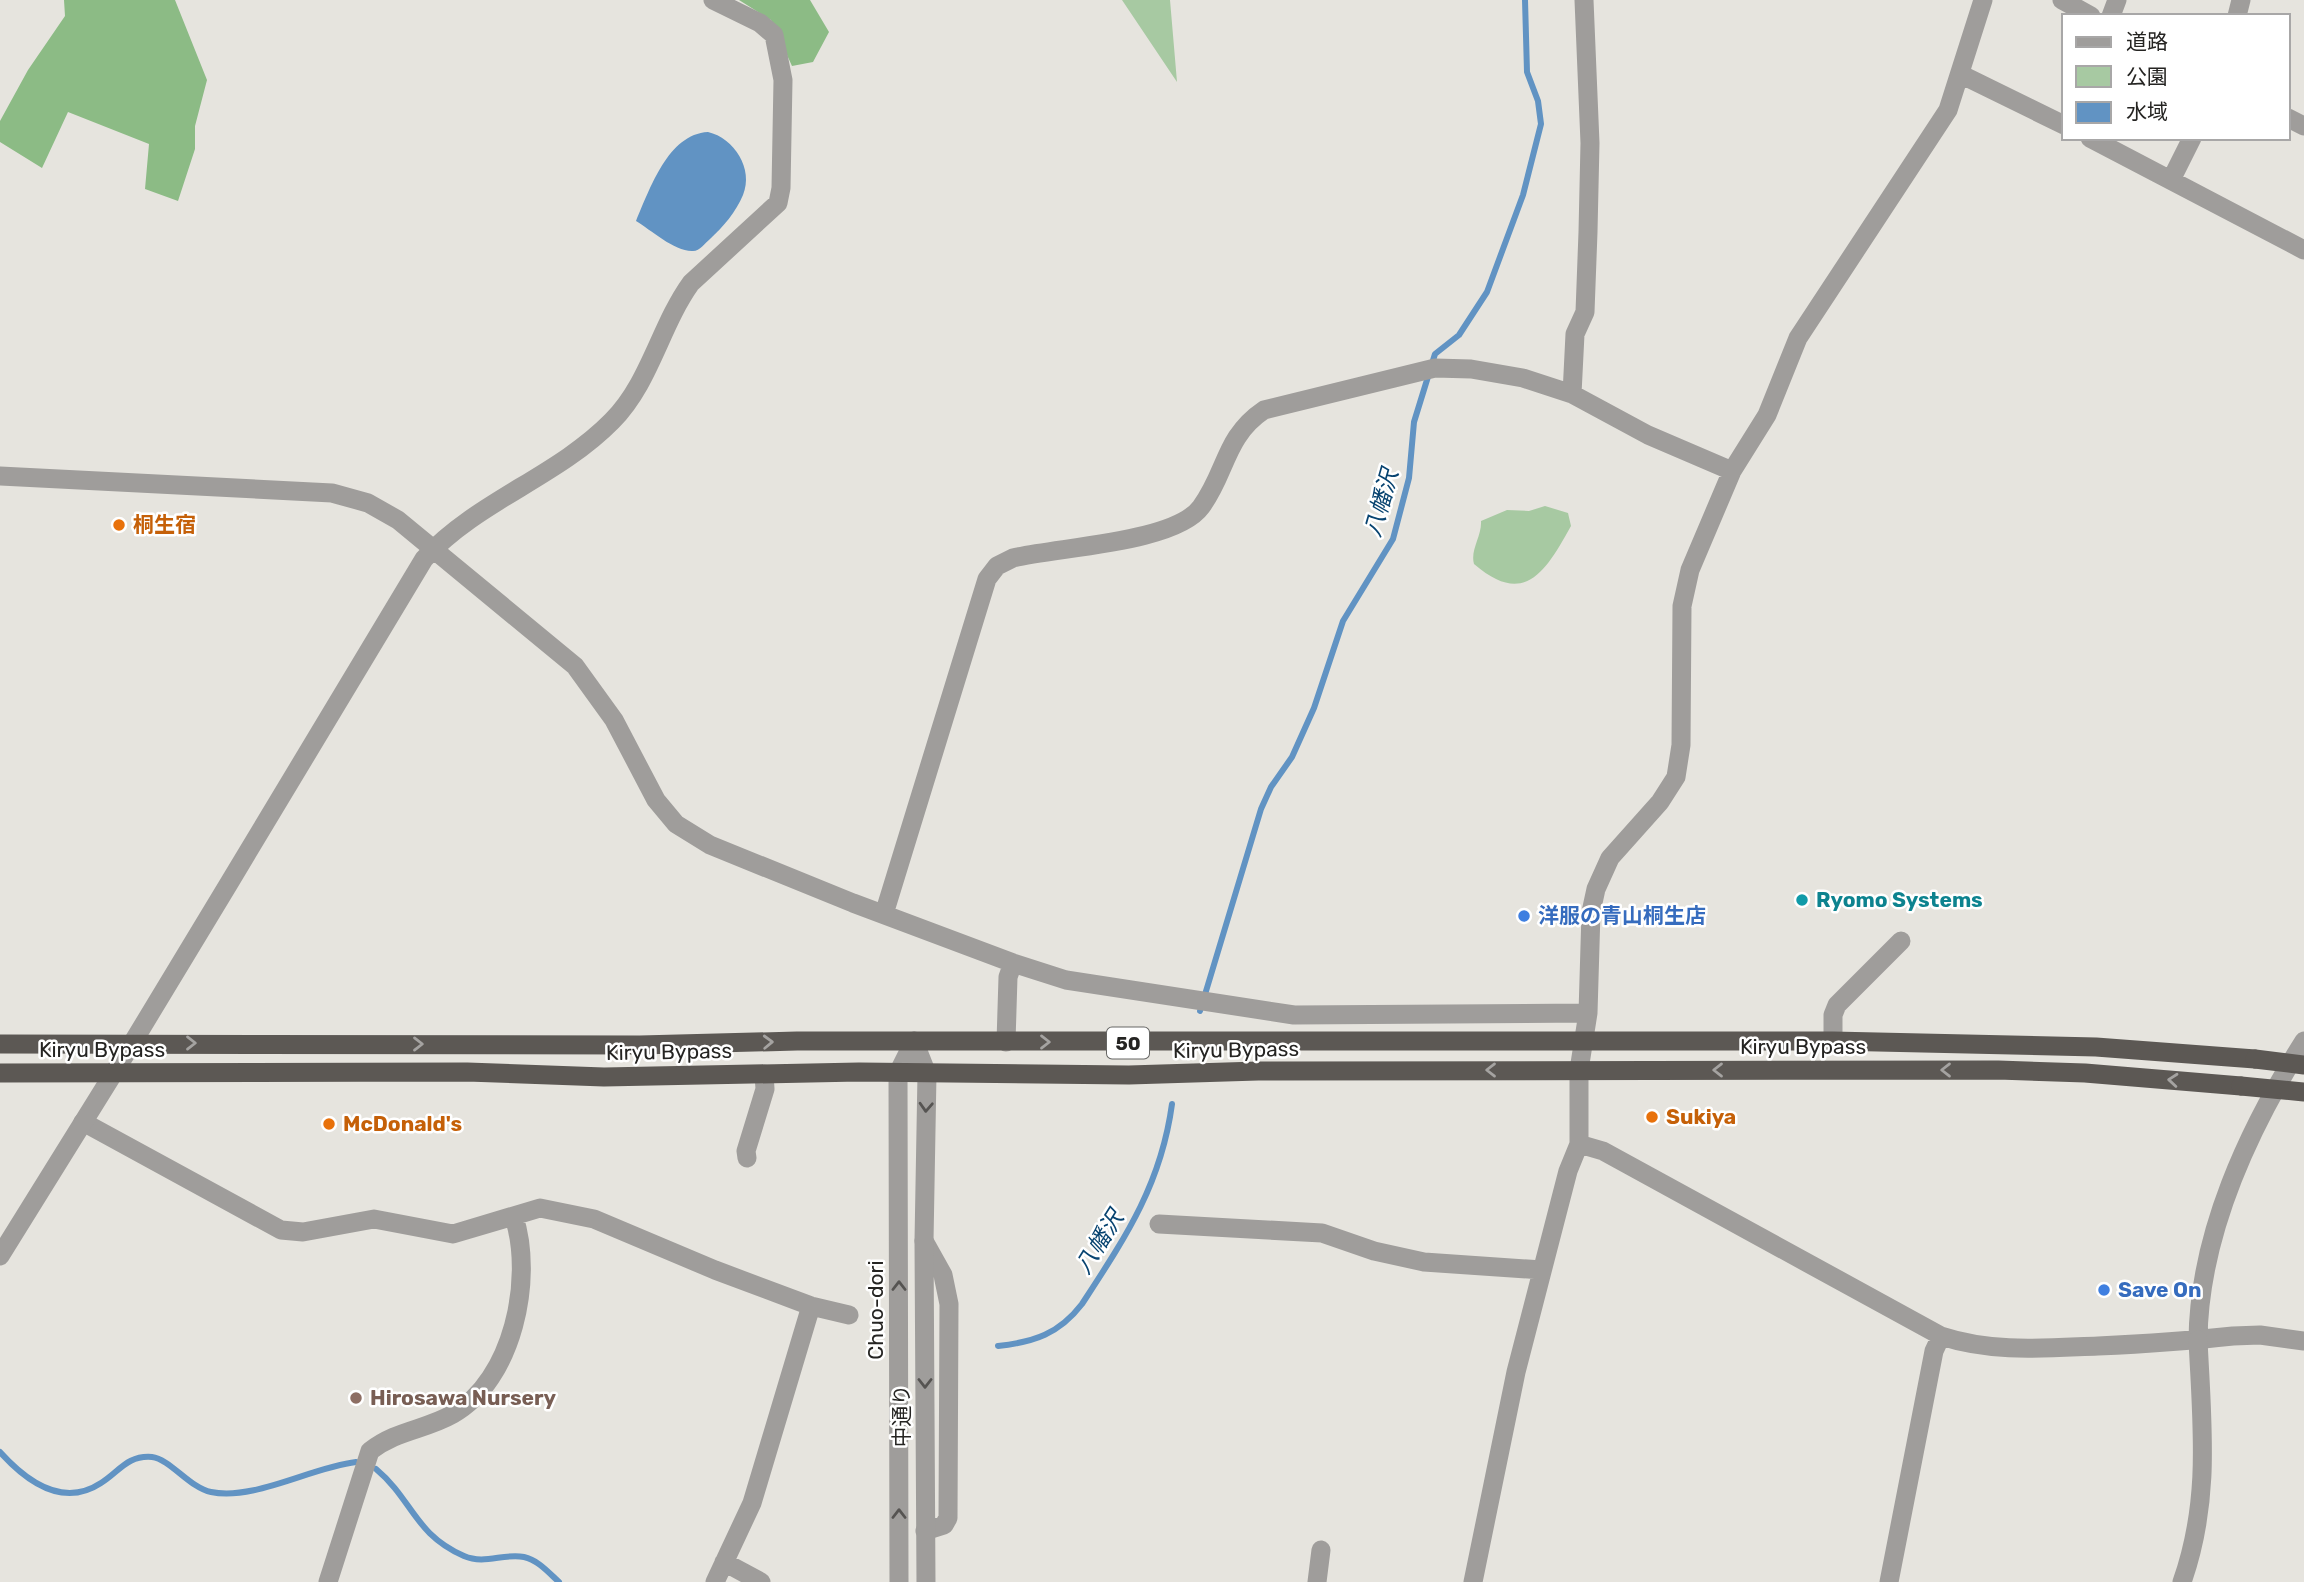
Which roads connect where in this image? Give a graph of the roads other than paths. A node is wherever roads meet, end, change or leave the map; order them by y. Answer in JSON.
{"nodes":[{"id":1,"x":713,"y":0,"type":"edge"},
{"id":2,"x":1584,"y":0,"type":"edge"},
{"id":3,"x":1983,"y":0,"type":"edge"},
{"id":4,"x":2062,"y":0,"type":"edge"},
{"id":5,"x":2087,"y":14,"type":"edge"},
{"id":6,"x":1960,"y":74,"type":"junction"},
{"id":7,"x":2062,"y":124,"type":"edge"},
{"id":8,"x":2094,"y":140,"type":"edge"},
{"id":9,"x":2191,"y":140,"type":"edge"},
{"id":10,"x":2171,"y":180,"type":"junction"},
{"id":11,"x":2304,"y":250,"type":"edge"},
{"id":12,"x":1572,"y":394,"type":"junction"},
{"id":13,"x":1732,"y":471,"type":"junction"},
{"id":14,"x":0,"y":476,"type":"edge"},
{"id":15,"x":433,"y":548,"type":"junction"},
{"id":16,"x":884,"y":914,"type":"junction"},
{"id":17,"x":1901,"y":941,"type":"dead end"},
{"id":18,"x":1013,"y":963,"type":"junction"},
{"id":19,"x":1588,"y":1013,"type":"junction"},
{"id":20,"x":1583,"y":1039,"type":"junction"},
{"id":21,"x":914,"y":1041,"type":"junction"},
{"id":22,"x":1833,"y":1041,"type":"junction"},
{"id":23,"x":2304,"y":1041,"type":"edge"},
{"id":24,"x":133,"y":1042,"type":"junction"},
{"id":25,"x":1006,"y":1042,"type":"junction"},
{"id":26,"x":0,"y":1044,"type":"edge"},
{"id":27,"x":2304,"y":1065,"type":"edge"},
{"id":28,"x":1579,"y":1070,"type":"junction"},
{"id":29,"x":0,"y":1073,"type":"edge"},
{"id":30,"x":114,"y":1073,"type":"junction"},
{"id":31,"x":764,"y":1073,"type":"junction"},
{"id":32,"x":898,"y":1073,"type":"junction"},
{"id":33,"x":927,"y":1074,"type":"junction"},
{"id":34,"x":2304,"y":1092,"type":"edge"},
{"id":35,"x":83,"y":1122,"type":"junction"},
{"id":36,"x":1579,"y":1144,"type":"junction"},
{"id":37,"x":747,"y":1158,"type":"dead end"},
{"id":38,"x":514,"y":1217,"type":"junction"},
{"id":39,"x":1159,"y":1224,"type":"dead end"},
{"id":40,"x":0,"y":1256,"type":"edge"},
{"id":41,"x":1542,"y":1270,"type":"junction"},
{"id":42,"x":811,"y":1306,"type":"junction"},
{"id":43,"x":849,"y":1315,"type":"dead end"},
{"id":44,"x":1941,"y":1336,"type":"junction"},
{"id":45,"x":2198,"y":1340,"type":"junction"},
{"id":46,"x":2304,"y":1341,"type":"edge"},
{"id":47,"x":1321,"y":1550,"type":"dead end"},
{"id":48,"x":724,"y":1562,"type":"junction"},
{"id":49,"x":328,"y":1582,"type":"edge"},
{"id":50,"x":715,"y":1582,"type":"edge"},
{"id":51,"x":761,"y":1582,"type":"edge"},
{"id":52,"x":899,"y":1582,"type":"edge"},
{"id":53,"x":926,"y":1582,"type":"edge"},
{"id":54,"x":1317,"y":1582,"type":"edge"},
{"id":55,"x":1473,"y":1582,"type":"edge"},
{"id":56,"x":1889,"y":1582,"type":"edge"},
{"id":57,"x":2182,"y":1582,"type":"edge"}],
"edges":[{"from":1,"to":15,"type":"street"},
{"from":2,"to":12,"type":"street"},
{"from":3,"to":6,"type":"street"},
{"from":4,"to":5,"type":"street"},
{"from":6,"to":7,"type":"street"},
{"from":6,"to":13,"type":"street"},
{"from":8,"to":10,"type":"street"},
{"from":9,"to":10,"type":"street"},
{"from":10,"to":11,"type":"street"},
{"from":12,"to":13,"type":"street"},
{"from":12,"to":16,"type":"street"},
{"from":13,"to":19,"type":"street"},
{"from":14,"to":15,"type":"street"},
{"from":15,"to":16,"type":"street"},
{"from":15,"to":24,"type":"street"},
{"from":16,"to":18,"type":"street"},
{"from":17,"to":22,"type":"street"},
{"from":18,"to":19,"type":"street"},
{"from":18,"to":25,"type":"street"},
{"from":19,"to":20,"type":"street"},
{"from":20,"to":22,"type":"highway","name":"Kiryu Bypass","number":"50"},
{"from":25,"to":20,"type":"highway","name":"Kiryu Bypass","number":"50","one_way":true},
{"from":20,"to":28,"type":"street"},
{"from":24,"to":21,"type":"highway","name":"Kiryu Bypass","number":"50","one_way":true},
{"from":21,"to":25,"type":"highway","name":"Kiryu Bypass","number":"50"},
{"from":21,"to":32,"type":"street","name":"Chuo-dori"},
{"from":21,"to":33,"type":"street","name":"中通り"},
{"from":22,"to":27,"type":"highway","name":"Kiryu Bypass","number":"50","bridge":true},
{"from":23,"to":45,"type":"street"},
{"from":24,"to":26,"type":"highway","name":"Kiryu Bypass","number":"50"},
{"from":24,"to":30,"type":"street"},
{"from":28,"to":33,"type":"highway","name":"Kiryu Bypass","number":"50","one_way":true},
{"from":34,"to":28,"type":"highway","name":"Kiryu Bypass","number":"50","one_way":true,"bridge":true},
{"from":28,"to":36,"type":"street"},
{"from":29,"to":30,"type":"highway","name":"Kiryu Bypass","number":"50"},
{"from":30,"to":31,"type":"highway","name":"Kiryu Bypass","number":"50"},
{"from":30,"to":35,"type":"street"},
{"from":31,"to":32,"type":"highway","name":"Kiryu Bypass","number":"50"},
{"from":31,"to":37,"type":"street"},
{"from":32,"to":33,"type":"highway","name":"Kiryu Bypass","number":"50"},
{"from":52,"to":32,"type":"street","name":"Chuo-dori","one_way":true},
{"from":33,"to":53,"type":"street","name":"中通り","one_way":true},
{"from":35,"to":38,"type":"street"},
{"from":35,"to":40,"type":"street"},
{"from":36,"to":41,"type":"street"},
{"from":36,"to":44,"type":"street"},
{"from":38,"to":42,"type":"street"},
{"from":38,"to":49,"type":"street"},
{"from":39,"to":41,"type":"street"},
{"from":41,"to":55,"type":"street"},
{"from":42,"to":43,"type":"street"},
{"from":42,"to":48,"type":"street"},
{"from":44,"to":45,"type":"street"},
{"from":44,"to":56,"type":"street"},
{"from":45,"to":46,"type":"street"},
{"from":45,"to":57,"type":"street"},
{"from":47,"to":54,"type":"street"},
{"from":48,"to":50,"type":"street"},
{"from":48,"to":51,"type":"street"}]}
